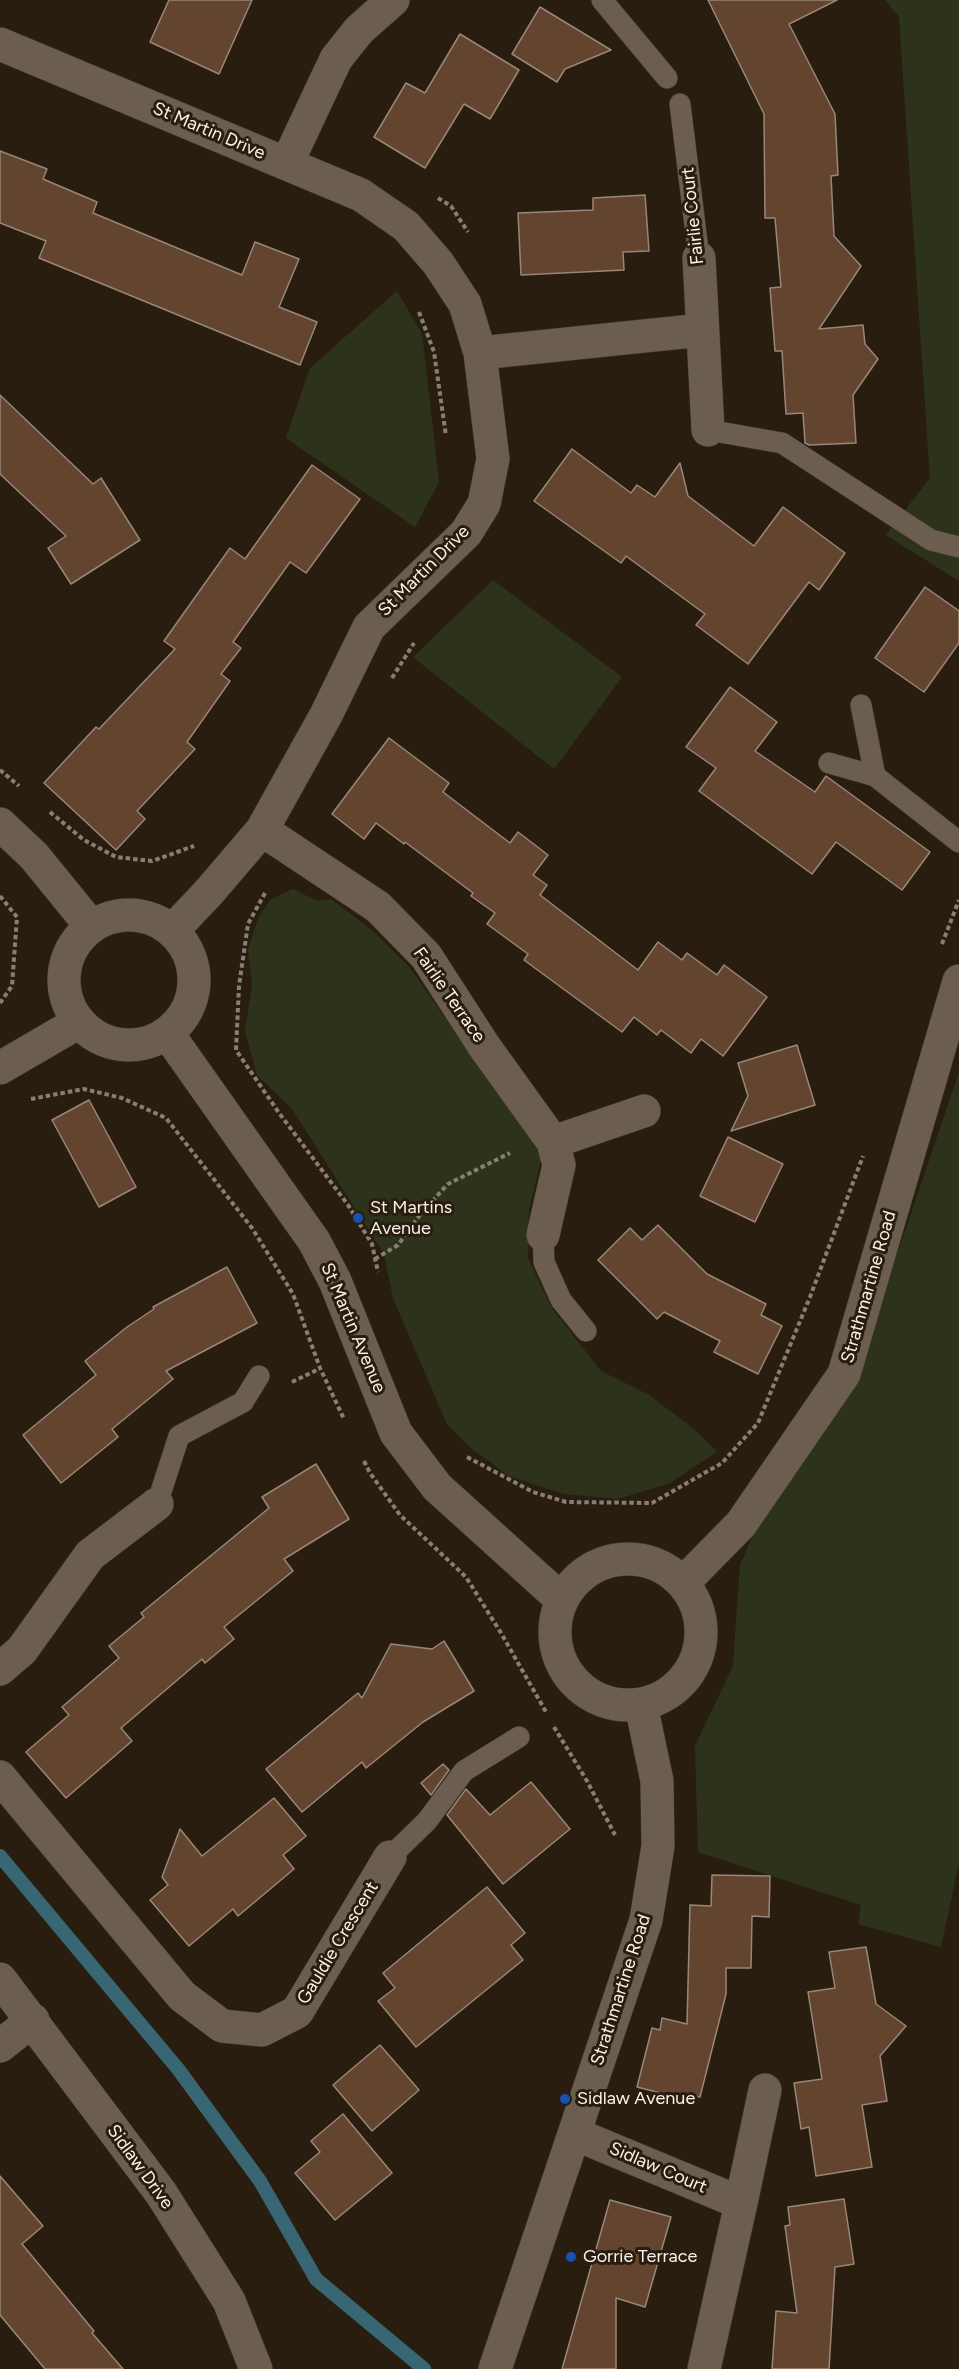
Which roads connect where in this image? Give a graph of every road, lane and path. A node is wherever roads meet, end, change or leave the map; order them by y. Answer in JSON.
{"nodes":[{"id":1,"x":393,"y":0,"type":"edge"},
{"id":2,"x":602,"y":0,"type":"edge"},
{"id":3,"x":0,"y":44,"type":"edge"},
{"id":4,"x":667,"y":78,"type":"dead end"},
{"id":5,"x":680,"y":104,"type":"dead end"},
{"id":6,"x":287,"y":164,"type":"junction"},
{"id":7,"x":431,"y":194,"type":"dead end"},
{"id":8,"x":469,"y":233,"type":"dead end"},
{"id":9,"x":699,"y":258,"type":"joint"},
{"id":10,"x":416,"y":304,"type":"dead end"},
{"id":11,"x":702,"y":330,"type":"junction"},
{"id":12,"x":480,"y":353,"type":"junction"},
{"id":13,"x":708,"y":430,"type":"joint"},
{"id":14,"x":448,"y":445,"type":"dead end"},
{"id":15,"x":959,"y":547,"type":"edge"},
{"id":16,"x":419,"y":638,"type":"dead end"},
{"id":17,"x":387,"y":687,"type":"dead end"},
{"id":18,"x":861,"y":705,"type":"dead end"},
{"id":19,"x":829,"y":763,"type":"dead end"},
{"id":20,"x":0,"y":771,"type":"edge"},
{"id":21,"x":874,"y":776,"type":"junction"},
{"id":22,"x":25,"y":791,"type":"dead end"},
{"id":23,"x":42,"y":805,"type":"dead end"},
{"id":24,"x":0,"y":824,"type":"edge"},
{"id":25,"x":275,"y":838,"type":"junction"},
{"id":26,"x":959,"y":842,"type":"edge"},
{"id":27,"x":196,"y":846,"type":"dead end"},
{"id":28,"x":0,"y":896,"type":"edge"},
{"id":29,"x":959,"y":900,"type":"edge"},
{"id":30,"x":91,"y":926,"type":"junction"},
{"id":31,"x":173,"y":930,"type":"junction"},
{"id":32,"x":938,"y":955,"type":"dead end"},
{"id":33,"x":959,"y":981,"type":"edge"},
{"id":34,"x":0,"y":1003,"type":"edge"},
{"id":35,"x":79,"y":1022,"type":"junction"},
{"id":36,"x":168,"y":1034,"type":"junction"},
{"id":37,"x":0,"y":1068,"type":"edge"},
{"id":38,"x":644,"y":1111,"type":"dead end"},
{"id":39,"x":553,"y":1142,"type":"junction"},
{"id":40,"x":864,"y":1154,"type":"dead end"},
{"id":41,"x":543,"y":1235,"type":"joint"},
{"id":42,"x":378,"y":1275,"type":"dead end"},
{"id":43,"x":335,"y":1281,"type":"junction"},
{"id":44,"x":586,"y":1331,"type":"dead end"},
{"id":45,"x":259,"y":1376,"type":"dead end"},
{"id":46,"x":465,"y":1456,"type":"dead end"},
{"id":47,"x":157,"y":1504,"type":"joint"},
{"id":48,"x":683,"y":1583,"type":"junction"},
{"id":49,"x":562,"y":1600,"type":"junction"},
{"id":50,"x":0,"y":1669,"type":"edge"},
{"id":51,"x":641,"y":1705,"type":"junction"},
{"id":52,"x":519,"y":1737,"type":"dead end"},
{"id":53,"x":0,"y":1777,"type":"edge"},
{"id":54,"x":390,"y":1857,"type":"joint"},
{"id":55,"x":0,"y":1979,"type":"edge"},
{"id":56,"x":33,"y":2020,"type":"junction"},
{"id":57,"x":0,"y":2046,"type":"edge"},
{"id":58,"x":765,"y":2090,"type":"dead end"},
{"id":59,"x":575,"y":2134,"type":"junction"},
{"id":60,"x":741,"y":2203,"type":"junction"},
{"id":61,"x":256,"y":2369,"type":"edge"},
{"id":62,"x":495,"y":2369,"type":"edge"},
{"id":63,"x":704,"y":2369,"type":"edge"}],
"edges":[{"from":1,"to":6,"type":"street"},
{"from":2,"to":4,"type":"lane"},
{"from":3,"to":6,"type":"street","name":"St Martin Drive"},
{"from":5,"to":9,"type":"lane","name":"Fairlie Court"},
{"from":6,"to":12,"type":"street","name":"St Martin Drive"},
{"from":7,"to":8,"type":"path"},
{"from":9,"to":11,"type":"street","name":"Fairlie Court"},
{"from":10,"to":14,"type":"path"},
{"from":11,"to":12,"type":"street"},
{"from":11,"to":13,"type":"street","name":"Fairlie Court"},
{"from":12,"to":25,"type":"street","name":"St Martin Drive"},
{"from":13,"to":15,"type":"lane"},
{"from":16,"to":17,"type":"path"},
{"from":18,"to":21,"type":"lane"},
{"from":19,"to":21,"type":"lane"},
{"from":20,"to":22,"type":"path"},
{"from":21,"to":26,"type":"lane"},
{"from":23,"to":27,"type":"path"},
{"from":24,"to":30,"type":"street"},
{"from":25,"to":31,"type":"street","name":"St Martin Drive"},
{"from":25,"to":39,"type":"street","name":"Fairlie Terrace"},
{"from":25,"to":42,"type":"path"},
{"from":28,"to":34,"type":"path"},
{"from":29,"to":32,"type":"path"},
{"from":30,"to":31,"type":"street"},
{"from":30,"to":35,"type":"street"},
{"from":31,"to":36,"type":"street"},
{"from":33,"to":48,"type":"street","name":"Strathmartine Road"},
{"from":35,"to":36,"type":"street"},
{"from":35,"to":37,"type":"street"},
{"from":36,"to":43,"type":"street","name":"St Martin Avenue"},
{"from":38,"to":39,"type":"street"},
{"from":39,"to":41,"type":"street","name":"Fairlie Terrace"},
{"from":39,"to":43,"type":"path"},
{"from":40,"to":46,"type":"path"},
{"from":41,"to":44,"type":"lane","name":"Fairlie Terrace"},
{"from":43,"to":49,"type":"street","name":"St Martin Avenue"},
{"from":45,"to":47,"type":"lane"},
{"from":47,"to":50,"type":"street"},
{"from":48,"to":49,"type":"street"},
{"from":48,"to":51,"type":"street"},
{"from":49,"to":51,"type":"street"},
{"from":51,"to":59,"type":"street","name":"Strathmartine Road"},
{"from":52,"to":54,"type":"lane","name":"Gauldie Crescent"},
{"from":53,"to":54,"type":"street","name":"Gauldie Crescent"},
{"from":55,"to":56,"type":"street","name":"Sidlaw Drive"},
{"from":56,"to":57,"type":"street"},
{"from":56,"to":61,"type":"street","name":"Sidlaw Drive"},
{"from":58,"to":60,"type":"street"},
{"from":59,"to":60,"type":"street","name":"Sidlaw Court"},
{"from":59,"to":62,"type":"street","name":"Strathmartine Road"},
{"from":60,"to":63,"type":"street"}]}
